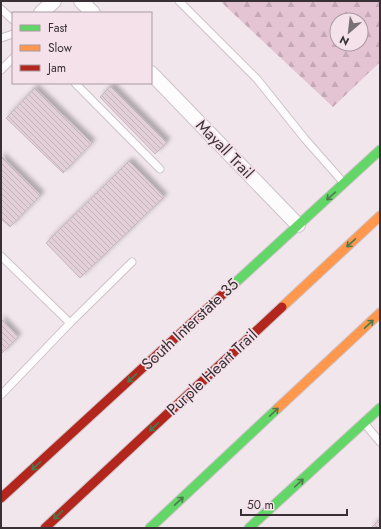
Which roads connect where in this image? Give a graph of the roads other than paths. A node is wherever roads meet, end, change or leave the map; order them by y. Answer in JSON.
{"nodes":[{"id":1,"x":54,"y":1,"type":"edge"},
{"id":2,"x":81,"y":1,"type":"edge"},
{"id":3,"x":180,"y":1,"type":"edge"},
{"id":4,"x":1,"y":9,"type":"edge"},
{"id":5,"x":42,"y":12,"type":"edge"},
{"id":6,"x":92,"y":12,"type":"edge"},
{"id":7,"x":12,"y":19,"type":"edge"},
{"id":8,"x":12,"y":34,"type":"edge"},
{"id":9,"x":1,"y":38,"type":"edge"},
{"id":10,"x":12,"y":59,"type":"edge"},
{"id":11,"x":1,"y":70,"type":"edge"},
{"id":12,"x":152,"y":74,"type":"edge"},
{"id":13,"x":76,"y":84,"type":"edge"},
{"id":14,"x":380,"y":150,"type":"edge"},
{"id":15,"x":160,"y":169,"type":"dead end"},
{"id":16,"x":344,"y":183,"type":"junction"},
{"id":17,"x":380,"y":216,"type":"edge"},
{"id":18,"x":298,"y":225,"type":"junction"},
{"id":19,"x":1,"y":256,"type":"edge"},
{"id":20,"x":132,"y":262,"type":"dead end"},
{"id":21,"x":380,"y":313,"type":"edge"},
{"id":22,"x":70,"y":323,"type":"junction"},
{"id":23,"x":1,"y":395,"type":"edge"},
{"id":24,"x":380,"y":408,"type":"edge"},
{"id":25,"x":364,"y":423,"type":"junction"},
{"id":26,"x":380,"y":442,"type":"edge"},
{"id":27,"x":1,"y":498,"type":"edge"},
{"id":28,"x":45,"y":528,"type":"edge"},
{"id":29,"x":150,"y":528,"type":"edge"},
{"id":30,"x":249,"y":528,"type":"edge"}],
"edges":[{"from":1,"to":5,"type":"street"},
{"from":2,"to":6,"type":"street"},
{"from":3,"to":16,"type":"lane"},
{"from":4,"to":7,"type":"lane"},
{"from":8,"to":9,"type":"lane"},
{"from":10,"to":11,"type":"lane"},
{"from":12,"to":18,"type":"street","name":"Mayall Trail"},
{"from":13,"to":15,"type":"lane"},
{"from":14,"to":16,"type":"main road","name":"South Interstate 35"},
{"from":16,"to":18,"type":"main road","name":"South Interstate 35","one_way":true},
{"from":17,"to":28,"type":"main road","name":"Purple Heart Trail","one_way":true},
{"from":18,"to":27,"type":"main road","name":"South Interstate 35","one_way":true},
{"from":19,"to":22,"type":"lane"},
{"from":20,"to":22,"type":"lane"},
{"from":29,"to":21,"type":"main road","one_way":true},
{"from":22,"to":23,"type":"lane"},
{"from":24,"to":25,"type":"main road"},
{"from":25,"to":26,"type":"lane"},
{"from":30,"to":25,"type":"main road","one_way":true}]}
